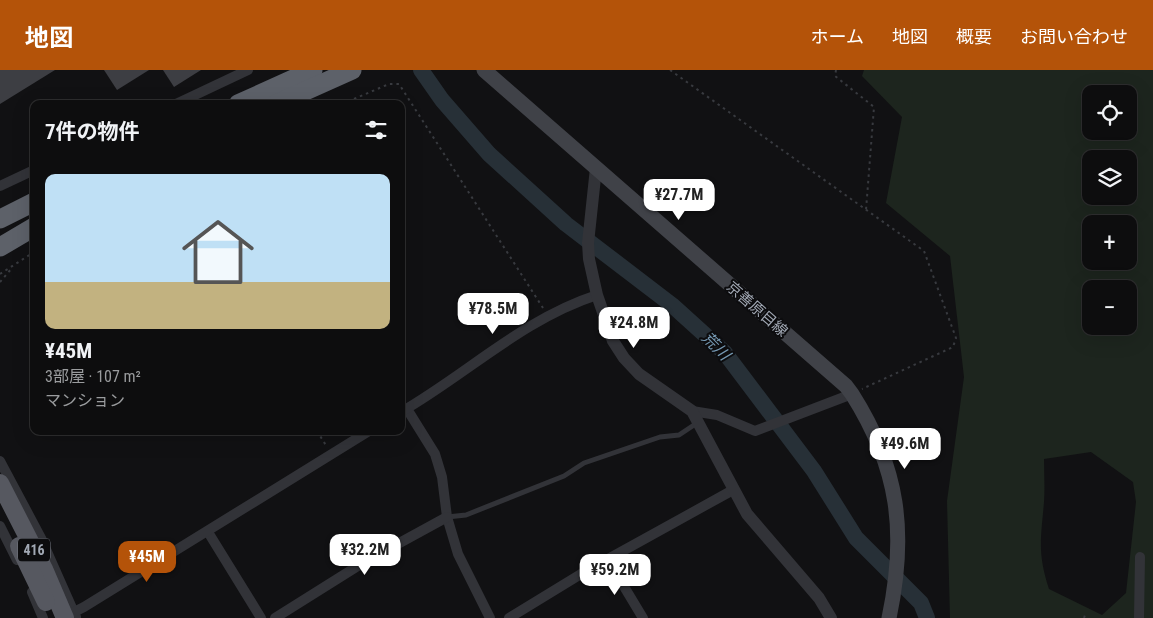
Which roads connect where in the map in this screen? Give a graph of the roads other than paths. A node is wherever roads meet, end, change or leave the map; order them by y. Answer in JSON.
{"nodes":[{"id":1,"x":313,"y":70,"type":"edge"},
{"id":2,"x":352,"y":70,"type":"edge"},
{"id":3,"x":484,"y":70,"type":"edge"},
{"id":4,"x":243,"y":71,"type":"edge"},
{"id":5,"x":184,"y":100,"type":"edge"},
{"id":6,"x":247,"y":100,"type":"edge"},
{"id":7,"x":285,"y":100,"type":"edge"},
{"id":8,"x":596,"y":168,"type":"junction"},
{"id":9,"x":30,"y":172,"type":"edge"},
{"id":10,"x":0,"y":186,"type":"edge"},
{"id":11,"x":30,"y":204,"type":"edge"},
{"id":12,"x":0,"y":218,"type":"edge"},
{"id":13,"x":30,"y":223,"type":"edge"},
{"id":14,"x":30,"y":229,"type":"edge"},
{"id":15,"x":0,"y":238,"type":"edge"},
{"id":16,"x":0,"y":247,"type":"edge"},
{"id":17,"x":597,"y":295,"type":"junction"},
{"id":18,"x":852,"y":394,"type":"junction"},
{"id":19,"x":405,"y":410,"type":"edge"},
{"id":20,"x":405,"y":412,"type":"edge"},
{"id":21,"x":696,"y":417,"type":"junction"},
{"id":22,"x":362,"y":435,"type":"edge"},
{"id":23,"x":0,"y":461,"type":"edge"},
{"id":24,"x":0,"y":483,"type":"edge"},
{"id":25,"x":732,"y":490,"type":"junction"},
{"id":26,"x":0,"y":508,"type":"edge"},
{"id":27,"x":446,"y":517,"type":"junction"},
{"id":28,"x":0,"y":526,"type":"edge"},
{"id":29,"x":208,"y":532,"type":"junction"},
{"id":30,"x":1140,"y":557,"type":"dead end"},
{"id":31,"x":608,"y":560,"type":"junction"},
{"id":32,"x":66,"y":617,"type":"edge"},
{"id":33,"x":44,"y":618,"type":"edge"},
{"id":34,"x":260,"y":618,"type":"edge"},
{"id":35,"x":275,"y":618,"type":"edge"},
{"id":36,"x":490,"y":618,"type":"edge"},
{"id":37,"x":509,"y":618,"type":"edge"},
{"id":38,"x":643,"y":618,"type":"edge"},
{"id":39,"x":831,"y":618,"type":"edge"},
{"id":40,"x":889,"y":618,"type":"edge"},
{"id":41,"x":1139,"y":618,"type":"edge"}],
"edges":[{"from":1,"to":6,"type":"highway"},
{"from":2,"to":7,"type":"highway"},
{"from":3,"to":8,"type":"main road","name":"京善原目線"},
{"from":4,"to":5,"type":"street"},
{"from":8,"to":17,"type":"street"},
{"from":8,"to":18,"type":"main road","name":"京善原目線"},
{"from":9,"to":10,"type":"street"},
{"from":11,"to":12,"type":"highway"},
{"from":13,"to":15,"type":"highway"},
{"from":14,"to":16,"type":"highway"},
{"from":17,"to":19,"type":"street"},
{"from":17,"to":21,"type":"street"},
{"from":18,"to":21,"type":"street"},
{"from":18,"to":40,"type":"main road","name":"京善原目線"},
{"from":20,"to":27,"type":"street"},
{"from":21,"to":25,"type":"street"},
{"from":21,"to":27,"type":"lane"},
{"from":22,"to":29,"type":"street"},
{"from":23,"to":32,"type":"street"},
{"from":24,"to":32,"type":"highway","number":"416"},
{"from":25,"to":31,"type":"street"},
{"from":25,"to":39,"type":"street"},
{"from":26,"to":32,"type":"highway","number":"416"},
{"from":27,"to":35,"type":"street"},
{"from":27,"to":36,"type":"street"},
{"from":28,"to":33,"type":"street"},
{"from":29,"to":32,"type":"street"},
{"from":29,"to":34,"type":"street"},
{"from":30,"to":41,"type":"street"},
{"from":31,"to":37,"type":"street"},
{"from":31,"to":38,"type":"street"}]}
